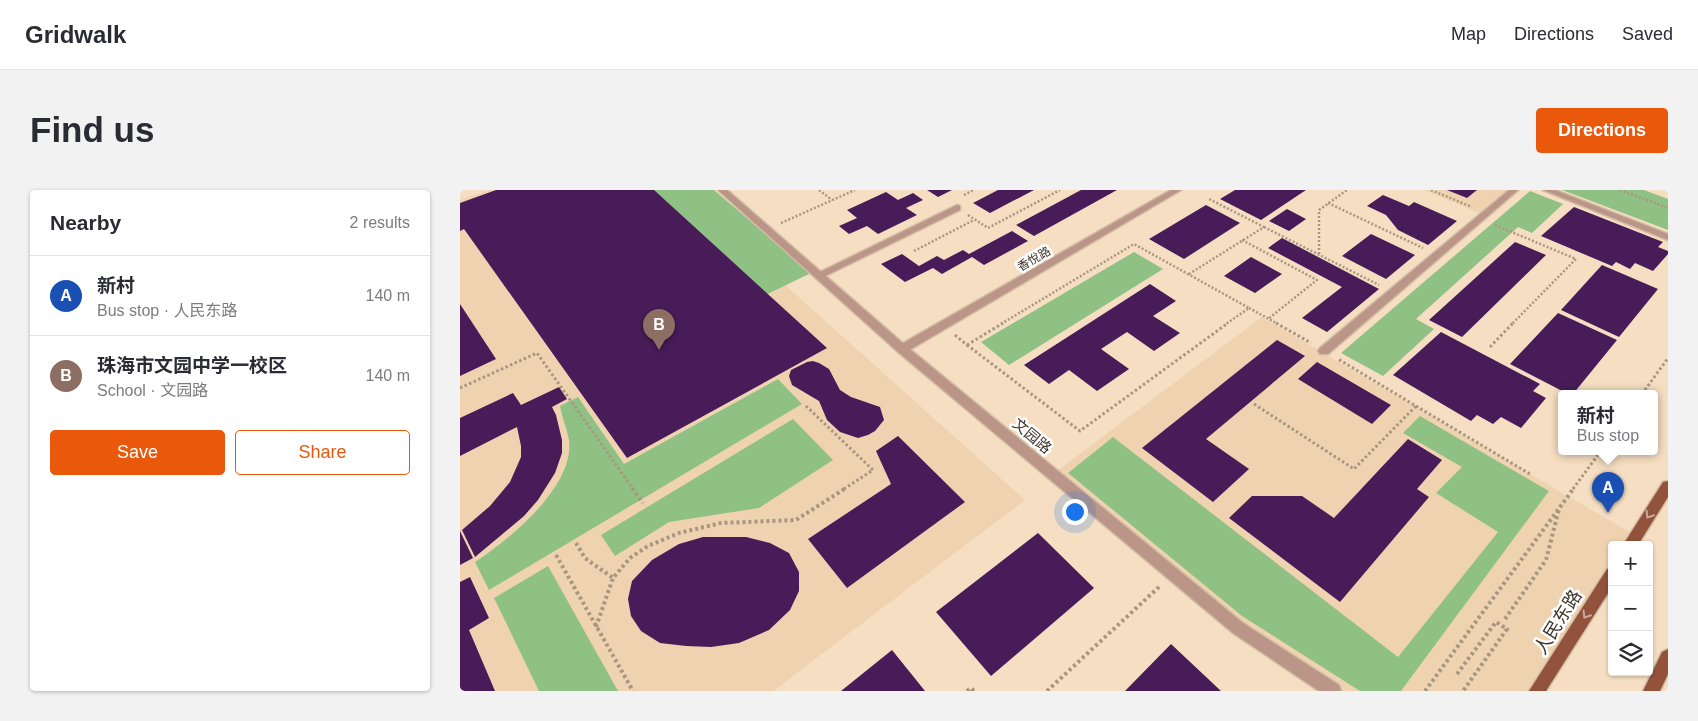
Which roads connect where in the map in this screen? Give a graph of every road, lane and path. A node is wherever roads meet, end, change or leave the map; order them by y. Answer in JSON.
{"nodes":[{"id":1,"x":722,"y":190,"type":"edge"},
{"id":2,"x":819,"y":190,"type":"edge"},
{"id":3,"x":855,"y":190,"type":"edge"},
{"id":4,"x":1060,"y":190,"type":"edge"},
{"id":5,"x":1177,"y":190,"type":"edge"},
{"id":6,"x":1347,"y":190,"type":"edge"},
{"id":7,"x":1431,"y":190,"type":"edge"},
{"id":8,"x":1514,"y":190,"type":"edge"},
{"id":9,"x":1547,"y":190,"type":"edge"},
{"id":10,"x":1620,"y":190,"type":"edge"},
{"id":11,"x":1209,"y":199,"type":"dead end"},
{"id":12,"x":832,"y":200,"type":"junction"},
{"id":13,"x":1328,"y":203,"type":"junction"},
{"id":14,"x":957,"y":208,"type":"joint"},
{"id":15,"x":1668,"y":208,"type":"edge"},
{"id":16,"x":1483,"y":216,"type":"junction"},
{"id":17,"x":975,"y":220,"type":"junction"},
{"id":18,"x":1264,"y":227,"type":"junction"},
{"id":19,"x":767,"y":229,"type":"junction"},
{"id":20,"x":1668,"y":237,"type":"edge"},
{"id":21,"x":1242,"y":240,"type":"junction"},
{"id":22,"x":914,"y":250,"type":"dead end"},
{"id":23,"x":1319,"y":254,"type":"junction"},
{"id":24,"x":1437,"y":255,"type":"junction"},
{"id":25,"x":1189,"y":274,"type":"junction"},
{"id":26,"x":819,"y":275,"type":"junction"},
{"id":27,"x":1393,"y":292,"type":"junction"},
{"id":28,"x":1249,"y":308,"type":"junction"},
{"id":29,"x":1268,"y":319,"type":"junction"},
{"id":30,"x":942,"y":326,"type":"junction"},
{"id":31,"x":967,"y":345,"type":"junction"},
{"id":32,"x":1490,"y":346,"type":"dead end"},
{"id":33,"x":902,"y":349,"type":"junction"},
{"id":34,"x":1324,"y":350,"type":"junction"},
{"id":35,"x":1668,"y":358,"type":"edge"},
{"id":36,"x":460,"y":388,"type":"edge"},
{"id":37,"x":1645,"y":390,"type":"edge"},
{"id":38,"x":1254,"y":404,"type":"dead end"},
{"id":39,"x":806,"y":406,"type":"dead end"},
{"id":40,"x":1416,"y":406,"type":"junction"},
{"id":41,"x":1598,"y":455,"type":"edge"},
{"id":42,"x":1530,"y":474,"type":"dead end"},
{"id":43,"x":1668,"y":486,"type":"edge"},
{"id":44,"x":643,"y":503,"type":"dead end"},
{"id":45,"x":1560,"y":506,"type":"junction"},
{"id":46,"x":1633,"y":541,"type":"edge"},
{"id":47,"x":576,"y":543,"type":"dead end"},
{"id":48,"x":556,"y":555,"type":"dead end"},
{"id":49,"x":1173,"y":574,"type":"junction"},
{"id":50,"x":613,"y":578,"type":"junction"},
{"id":51,"x":1608,"y":580,"type":"edge"},
{"id":52,"x":1505,"y":619,"type":"dead end"},
{"id":53,"x":596,"y":627,"type":"junction"},
{"id":54,"x":1668,"y":657,"type":"edge"},
{"id":55,"x":1458,"y":674,"type":"dead end"},
{"id":56,"x":633,"y":691,"type":"edge"},
{"id":57,"x":967,"y":691,"type":"edge"},
{"id":58,"x":974,"y":691,"type":"edge"},
{"id":59,"x":1047,"y":691,"type":"edge"},
{"id":60,"x":1333,"y":691,"type":"edge"},
{"id":61,"x":1425,"y":691,"type":"edge"},
{"id":62,"x":1463,"y":691,"type":"edge"},
{"id":63,"x":1537,"y":691,"type":"edge"},
{"id":64,"x":1651,"y":691,"type":"edge"}],
"edges":[{"from":1,"to":19,"type":"street","name":"文园路"},
{"from":2,"to":12,"type":"path"},
{"from":3,"to":12,"type":"path"},
{"from":4,"to":17,"type":"path"},
{"from":5,"to":30,"type":"street","name":"香悅路"},
{"from":6,"to":13,"type":"path"},
{"from":7,"to":16,"type":"path"},
{"from":8,"to":16,"type":"street"},
{"from":9,"to":20,"type":"street"},
{"from":10,"to":15,"type":"path"},
{"from":11,"to":18,"type":"path"},
{"from":12,"to":19,"type":"path"},
{"from":13,"to":23,"type":"path"},
{"from":13,"to":24,"type":"path"},
{"from":14,"to":17,"type":"path"},
{"from":14,"to":26,"type":"street"},
{"from":16,"to":24,"type":"street"},
{"from":16,"to":32,"type":"path"},
{"from":17,"to":22,"type":"path"},
{"from":18,"to":21,"type":"path"},
{"from":18,"to":23,"type":"path"},
{"from":19,"to":26,"type":"street","name":"文园路"},
{"from":21,"to":25,"type":"path"},
{"from":21,"to":29,"type":"path"},
{"from":23,"to":27,"type":"path"},
{"from":24,"to":27,"type":"street"},
{"from":25,"to":28,"type":"path"},
{"from":25,"to":31,"type":"path"},
{"from":26,"to":33,"type":"street","name":"文园路"},
{"from":27,"to":34,"type":"street"},
{"from":28,"to":29,"type":"path"},
{"from":28,"to":31,"type":"path"},
{"from":29,"to":34,"type":"path"},
{"from":30,"to":31,"type":"path"},
{"from":30,"to":33,"type":"street","name":"香悅路"},
{"from":33,"to":49,"type":"street","name":"文园路"},
{"from":34,"to":40,"type":"path"},
{"from":35,"to":37,"type":"path"},
{"from":36,"to":44,"type":"path"},
{"from":38,"to":40,"type":"path"},
{"from":39,"to":50,"type":"path"},
{"from":40,"to":42,"type":"path"},
{"from":41,"to":45,"type":"path"},
{"from":43,"to":46,"type":"main road","one_way":true},
{"from":45,"to":52,"type":"path"},
{"from":45,"to":61,"type":"path"},
{"from":47,"to":50,"type":"path"},
{"from":48,"to":53,"type":"path"},
{"from":49,"to":59,"type":"path"},
{"from":49,"to":60,"type":"street","name":"文园路"},
{"from":50,"to":53,"type":"path"},
{"from":51,"to":63,"type":"main road","name":"人民东路","one_way":true},
{"from":53,"to":56,"type":"path"},
{"from":54,"to":64,"type":"main road"},
{"from":55,"to":62,"type":"path"},
{"from":57,"to":58,"type":"path"}]}
